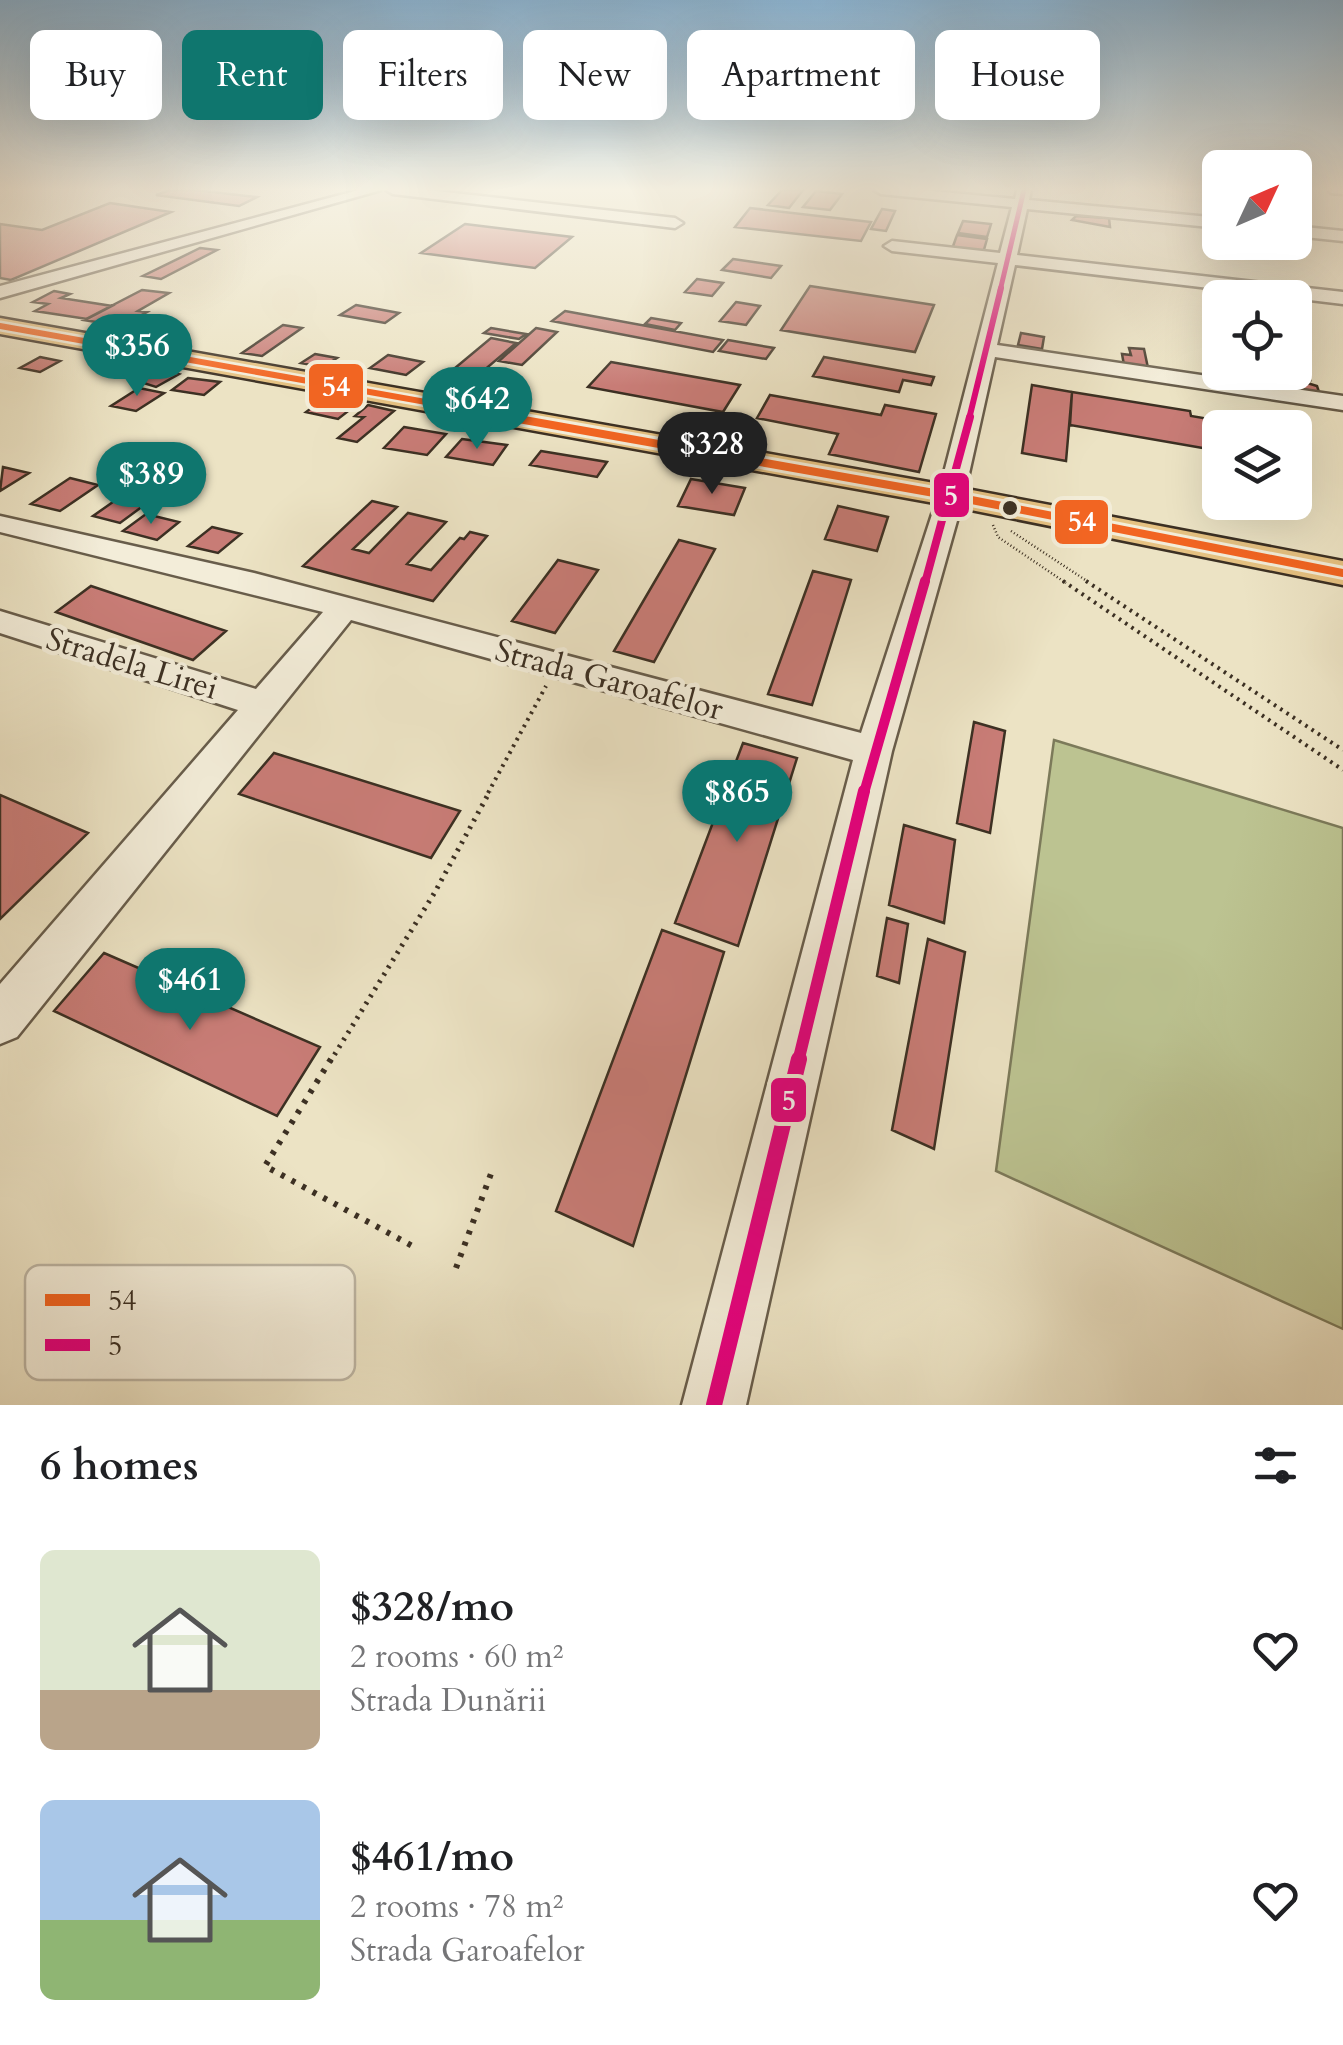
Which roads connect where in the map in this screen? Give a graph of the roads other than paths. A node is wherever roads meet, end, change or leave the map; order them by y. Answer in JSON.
{"nodes":[{"id":1,"x":137,"y":256,"type":"edge"},
{"id":2,"x":970,"y":256,"type":"edge"},
{"id":3,"x":1007,"y":256,"type":"edge"},
{"id":4,"x":1006,"y":260,"type":"junction"},
{"id":5,"x":0,"y":294,"type":"edge"},
{"id":6,"x":1343,"y":298,"type":"edge"},
{"id":7,"x":0,"y":326,"type":"edge"},
{"id":8,"x":987,"y":350,"type":"junction"},
{"id":9,"x":1343,"y":403,"type":"edge"},
{"id":10,"x":951,"y":496,"type":"junction"},
{"id":11,"x":0,"y":524,"type":"edge"},
{"id":12,"x":1343,"y":573,"type":"edge"},
{"id":13,"x":345,"y":607,"type":"junction"},
{"id":14,"x":0,"y":622,"type":"edge"},
{"id":15,"x":265,"y":705,"type":"junction"},
{"id":16,"x":874,"y":751,"type":"junction"},
{"id":17,"x":0,"y":1020,"type":"edge"},
{"id":18,"x":717,"y":1392,"type":"edge"}],
"edges":[{"from":1,"to":5,"type":"street"},
{"from":2,"to":4,"type":"street"},
{"from":3,"to":4,"type":"street"},
{"from":4,"to":6,"type":"street"},
{"from":4,"to":8,"type":"street"},
{"from":7,"to":10,"type":"main road"},
{"from":8,"to":9,"type":"street"},
{"from":8,"to":10,"type":"street"},
{"from":10,"to":12,"type":"main road"},
{"from":10,"to":16,"type":"street"},
{"from":11,"to":13,"type":"street","name":"Strada Garoafelor"},
{"from":13,"to":15,"type":"street"},
{"from":13,"to":16,"type":"street","name":"Strada Garoafelor"},
{"from":14,"to":15,"type":"street","name":"Stradela Lirei"},
{"from":15,"to":17,"type":"street"},
{"from":16,"to":18,"type":"street"}]}
